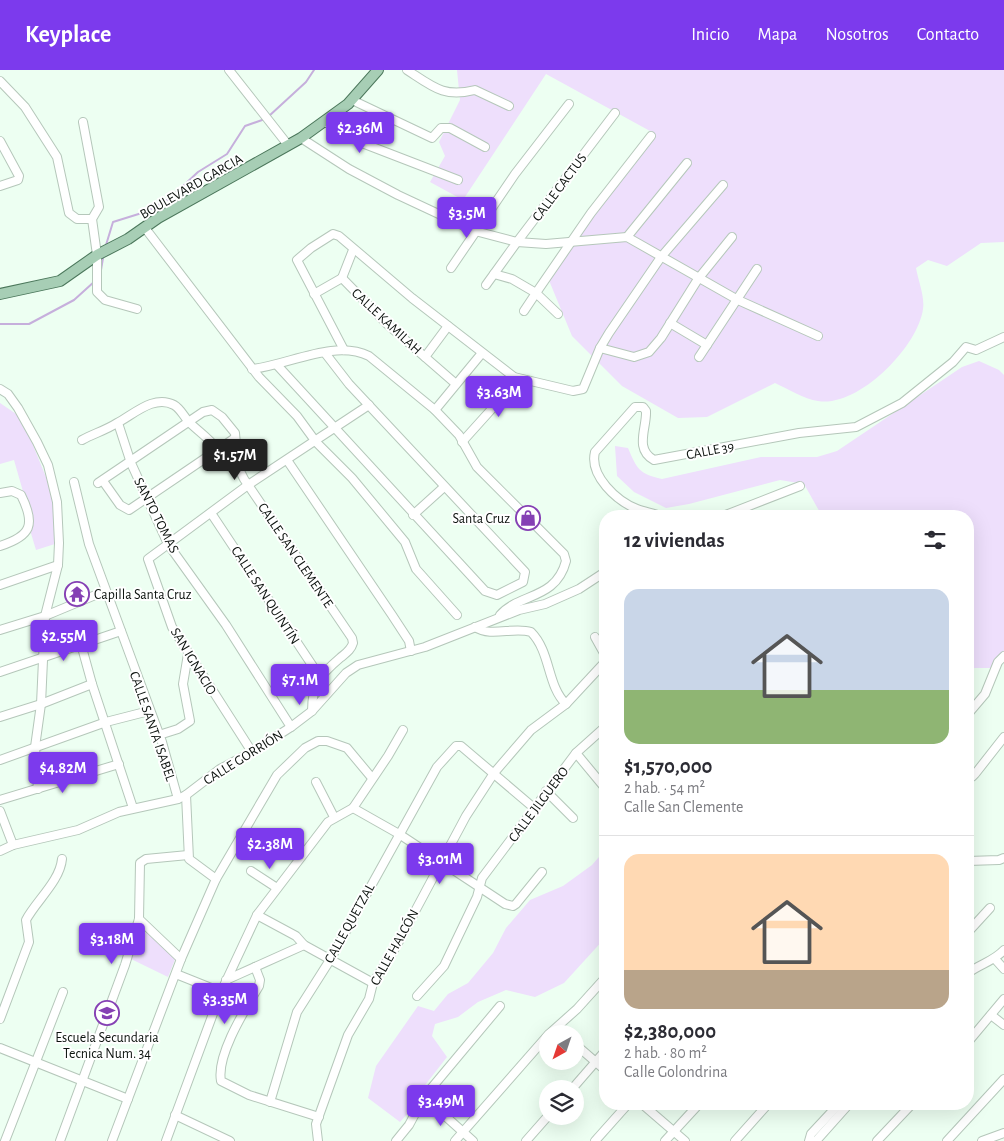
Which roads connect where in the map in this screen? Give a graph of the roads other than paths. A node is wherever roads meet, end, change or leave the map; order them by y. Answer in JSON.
{"nodes":[{"id":1,"x":229,"y":70,"type":"edge"},
{"id":2,"x":378,"y":70,"type":"edge"},
{"id":3,"x":407,"y":70,"type":"edge"},
{"id":4,"x":0,"y":81,"type":"edge"},
{"id":5,"x":352,"y":100,"type":"junction"},
{"id":6,"x":569,"y":104,"type":"dead end"},
{"id":7,"x":509,"y":106,"type":"dead end"},
{"id":8,"x":615,"y":114,"type":"dead end"},
{"id":9,"x":83,"y":122,"type":"dead end"},
{"id":10,"x":325,"y":122,"type":"junction"},
{"id":11,"x":651,"y":136,"type":"dead end"},
{"id":12,"x":301,"y":138,"type":"junction"},
{"id":13,"x":0,"y":140,"type":"edge"},
{"id":14,"x":288,"y":145,"type":"junction"},
{"id":15,"x":485,"y":147,"type":"dead end"},
{"id":16,"x":687,"y":163,"type":"dead end"},
{"id":17,"x":458,"y":180,"type":"dead end"},
{"id":18,"x":723,"y":185,"type":"dead end"},
{"id":19,"x":0,"y":186,"type":"edge"},
{"id":20,"x":92,"y":219,"type":"junction"},
{"id":21,"x":145,"y":228,"type":"junction"},
{"id":22,"x":475,"y":231,"type":"junction"},
{"id":23,"x":627,"y":237,"type":"junction"},
{"id":24,"x":732,"y":237,"type":"dead end"},
{"id":25,"x":572,"y":241,"type":"junction"},
{"id":26,"x":517,"y":242,"type":"junction"},
{"id":27,"x":353,"y":250,"type":"junction"},
{"id":28,"x":97,"y":255,"type":"junction"},
{"id":29,"x":661,"y":257,"type":"junction"},
{"id":30,"x":452,"y":268,"type":"dead end"},
{"id":31,"x":757,"y":269,"type":"dead end"},
{"id":32,"x":494,"y":274,"type":"junction"},
{"id":33,"x":342,"y":278,"type":"junction"},
{"id":34,"x":698,"y":279,"type":"junction"},
{"id":35,"x":486,"y":285,"type":"dead end"},
{"id":36,"x":536,"y":293,"type":"junction"},
{"id":37,"x":0,"y":294,"type":"edge"},
{"id":38,"x":314,"y":294,"type":"junction"},
{"id":39,"x":738,"y":300,"type":"junction"},
{"id":40,"x":137,"y":309,"type":"dead end"},
{"id":41,"x":524,"y":311,"type":"dead end"},
{"id":42,"x":558,"y":314,"type":"dead end"},
{"id":43,"x":670,"y":323,"type":"junction"},
{"id":44,"x":448,"y":326,"type":"junction"},
{"id":45,"x":818,"y":336,"type":"dead end"},
{"id":46,"x":1004,"y":337,"type":"edge"},
{"id":47,"x":708,"y":345,"type":"junction"},
{"id":48,"x":600,"y":348,"type":"junction"},
{"id":49,"x":344,"y":350,"type":"junction"},
{"id":50,"x":325,"y":353,"type":"junction"},
{"id":51,"x":482,"y":353,"type":"junction"},
{"id":52,"x":425,"y":357,"type":"junction"},
{"id":53,"x":699,"y":357,"type":"dead end"},
{"id":54,"x":278,"y":366,"type":"junction"},
{"id":55,"x":252,"y":368,"type":"junction"},
{"id":56,"x":514,"y":377,"type":"junction"},
{"id":57,"x":456,"y":384,"type":"junction"},
{"id":58,"x":0,"y":389,"type":"edge"},
{"id":59,"x":369,"y":405,"type":"junction"},
{"id":60,"x":435,"y":410,"type":"junction"},
{"id":61,"x":189,"y":422,"type":"junction"},
{"id":62,"x":118,"y":423,"type":"junction"},
{"id":63,"x":337,"y":428,"type":"junction"},
{"id":64,"x":235,"y":438,"type":"junction"},
{"id":65,"x":82,"y":440,"type":"dead end"},
{"id":66,"x":316,"y":442,"type":"junction"},
{"id":67,"x":462,"y":442,"type":"junction"},
{"id":68,"x":217,"y":449,"type":"junction"},
{"id":69,"x":287,"y":460,"type":"junction"},
{"id":70,"x":131,"y":463,"type":"junction"},
{"id":71,"x":74,"y":482,"type":"dead end"},
{"id":72,"x":248,"y":485,"type":"junction"},
{"id":73,"x":444,"y":486,"type":"junction"},
{"id":74,"x":800,"y":486,"type":"dead end"},
{"id":75,"x":0,"y":493,"type":"edge"},
{"id":76,"x":147,"y":500,"type":"junction"},
{"id":77,"x":643,"y":510,"type":"edge"},
{"id":78,"x":738,"y":510,"type":"edge"},
{"id":79,"x":212,"y":513,"type":"junction"},
{"id":80,"x":413,"y":515,"type":"junction"},
{"id":81,"x":168,"y":544,"type":"junction"},
{"id":82,"x":0,"y":546,"type":"edge"},
{"id":83,"x":58,"y":565,"type":"junction"},
{"id":84,"x":599,"y":576,"type":"edge"},
{"id":85,"x":0,"y":586,"type":"edge"},
{"id":86,"x":105,"y":591,"type":"junction"},
{"id":87,"x":457,"y":615,"type":"dead end"},
{"id":88,"x":45,"y":616,"type":"junction"},
{"id":89,"x":498,"y":618,"type":"junction"},
{"id":90,"x":475,"y":627,"type":"junction"},
{"id":91,"x":0,"y":630,"type":"edge"},
{"id":92,"x":121,"y":631,"type":"junction"},
{"id":93,"x":595,"y":637,"type":"dead end"},
{"id":94,"x":81,"y":644,"type":"junction"},
{"id":95,"x":599,"y":644,"type":"edge"},
{"id":96,"x":411,"y":651,"type":"junction"},
{"id":97,"x":188,"y":654,"type":"junction"},
{"id":98,"x":44,"y":658,"type":"junction"},
{"id":99,"x":1001,"y":659,"type":"edge"},
{"id":100,"x":599,"y":668,"type":"edge"},
{"id":101,"x":0,"y":672,"type":"edge"},
{"id":102,"x":320,"y":677,"type":"junction"},
{"id":103,"x":92,"y":684,"type":"junction"},
{"id":104,"x":41,"y":704,"type":"junction"},
{"id":105,"x":566,"y":704,"type":"junction"},
{"id":106,"x":974,"y":707,"type":"edge"},
{"id":107,"x":149,"y":711,"type":"junction"},
{"id":108,"x":312,"y":711,"type":"junction"},
{"id":109,"x":0,"y":717,"type":"edge"},
{"id":110,"x":106,"y":722,"type":"junction"},
{"id":111,"x":291,"y":726,"type":"junction"},
{"id":112,"x":403,"y":730,"type":"dead end"},
{"id":113,"x":599,"y":732,"type":"edge"},
{"id":114,"x":159,"y":735,"type":"junction"},
{"id":115,"x":1004,"y":737,"type":"edge"},
{"id":116,"x":35,"y":747,"type":"junction"},
{"id":117,"x":252,"y":752,"type":"junction"},
{"id":118,"x":576,"y":753,"type":"junction"},
{"id":119,"x":0,"y":760,"type":"edge"},
{"id":120,"x":119,"y":764,"type":"junction"},
{"id":121,"x":974,"y":772,"type":"edge"},
{"id":122,"x":494,"y":773,"type":"junction"},
{"id":123,"x":372,"y":778,"type":"junction"},
{"id":124,"x":599,"y":781,"type":"edge"},
{"id":125,"x":316,"y":782,"type":"dead end"},
{"id":126,"x":38,"y":790,"type":"junction"},
{"id":127,"x":546,"y":791,"type":"junction"},
{"id":128,"x":186,"y":795,"type":"junction"},
{"id":129,"x":178,"y":799,"type":"junction"},
{"id":130,"x":0,"y":800,"type":"edge"},
{"id":131,"x":134,"y":808,"type":"junction"},
{"id":132,"x":353,"y":808,"type":"junction"},
{"id":133,"x":534,"y":808,"type":"junction"},
{"id":134,"x":0,"y":811,"type":"edge"},
{"id":135,"x":334,"y":817,"type":"junction"},
{"id":136,"x":573,"y":818,"type":"dead end"},
{"id":137,"x":2,"y":821,"type":"edge"},
{"id":138,"x":399,"y":834,"type":"junction"},
{"id":139,"x":13,"y":845,"type":"junction"},
{"id":140,"x":0,"y":851,"type":"edge"},
{"id":141,"x":188,"y":855,"type":"junction"},
{"id":142,"x":1004,"y":858,"type":"edge"},
{"id":143,"x":62,"y":859,"type":"dead end"},
{"id":144,"x":440,"y":861,"type":"junction"},
{"id":145,"x":974,"y":861,"type":"edge"},
{"id":146,"x":251,"y":871,"type":"dead end"},
{"id":147,"x":542,"y":872,"type":"dead end"},
{"id":148,"x":216,"y":879,"type":"junction"},
{"id":149,"x":479,"y":887,"type":"junction"},
{"id":150,"x":277,"y":888,"type":"junction"},
{"id":151,"x":990,"y":908,"type":"dead end"},
{"id":152,"x":257,"y":915,"type":"junction"},
{"id":153,"x":139,"y":919,"type":"junction"},
{"id":154,"x":974,"y":925,"type":"edge"},
{"id":155,"x":304,"y":945,"type":"junction"},
{"id":156,"x":1004,"y":950,"type":"edge"},
{"id":157,"x":181,"y":959,"type":"junction"},
{"id":158,"x":995,"y":959,"type":"junction"},
{"id":159,"x":330,"y":960,"type":"junction"},
{"id":160,"x":255,"y":967,"type":"junction"},
{"id":161,"x":974,"y":969,"type":"edge"},
{"id":162,"x":1004,"y":969,"type":"edge"},
{"id":163,"x":176,"y":974,"type":"junction"},
{"id":164,"x":226,"y":980,"type":"junction"},
{"id":165,"x":373,"y":983,"type":"junction"},
{"id":166,"x":599,"y":985,"type":"edge"},
{"id":167,"x":63,"y":992,"type":"dead end"},
{"id":168,"x":221,"y":992,"type":"junction"},
{"id":169,"x":417,"y":996,"type":"dead end"},
{"id":170,"x":1004,"y":999,"type":"edge"},
{"id":171,"x":500,"y":1006,"type":"dead end"},
{"id":172,"x":991,"y":1015,"type":"junction"},
{"id":173,"x":0,"y":1019,"type":"edge"},
{"id":174,"x":559,"y":1025,"type":"edge"},
{"id":175,"x":1004,"y":1025,"type":"edge"},
{"id":176,"x":974,"y":1035,"type":"edge"},
{"id":177,"x":539,"y":1045,"type":"edge"},
{"id":178,"x":0,"y":1048,"type":"edge"},
{"id":179,"x":584,"y":1052,"type":"edge"},
{"id":180,"x":599,"y":1058,"type":"edge"},
{"id":181,"x":36,"y":1062,"type":"junction"},
{"id":182,"x":596,"y":1062,"type":"junction"},
{"id":183,"x":599,"y":1065,"type":"edge"},
{"id":184,"x":82,"y":1079,"type":"junction"},
{"id":185,"x":1004,"y":1079,"type":"edge"},
{"id":186,"x":580,"y":1080,"type":"edge"},
{"id":187,"x":424,"y":1097,"type":"junction"},
{"id":188,"x":128,"y":1099,"type":"junction"},
{"id":189,"x":270,"y":1102,"type":"junction"},
{"id":190,"x":623,"y":1110,"type":"edge"},
{"id":191,"x":649,"y":1110,"type":"edge"},
{"id":192,"x":693,"y":1110,"type":"edge"},
{"id":193,"x":763,"y":1110,"type":"edge"},
{"id":194,"x":834,"y":1110,"type":"edge"},
{"id":195,"x":844,"y":1110,"type":"edge"},
{"id":196,"x":906,"y":1110,"type":"edge"},
{"id":197,"x":175,"y":1116,"type":"junction"},
{"id":198,"x":319,"y":1117,"type":"junction"},
{"id":199,"x":540,"y":1125,"type":"edge"},
{"id":200,"x":674,"y":1131,"type":"junction"},
{"id":201,"x":463,"y":1132,"type":"junction"},
{"id":202,"x":1004,"y":1133,"type":"edge"},
{"id":203,"x":5,"y":1141,"type":"edge"},
{"id":204,"x":60,"y":1141,"type":"edge"},
{"id":205,"x":112,"y":1141,"type":"edge"},
{"id":206,"x":166,"y":1141,"type":"edge"},
{"id":207,"x":230,"y":1141,"type":"edge"},
{"id":208,"x":318,"y":1141,"type":"edge"},
{"id":209,"x":396,"y":1141,"type":"edge"},
{"id":210,"x":455,"y":1141,"type":"edge"},
{"id":211,"x":473,"y":1141,"type":"edge"},
{"id":212,"x":526,"y":1141,"type":"edge"},
{"id":213,"x":595,"y":1141,"type":"edge"},
{"id":214,"x":665,"y":1141,"type":"edge"},
{"id":215,"x":685,"y":1141,"type":"edge"},
{"id":216,"x":735,"y":1141,"type":"edge"},
{"id":217,"x":809,"y":1141,"type":"edge"},
{"id":218,"x":816,"y":1141,"type":"edge"},
{"id":219,"x":877,"y":1141,"type":"edge"},
{"id":220,"x":947,"y":1141,"type":"edge"},
{"id":221,"x":982,"y":1141,"type":"edge"}],
"edges":[{"from":1,"to":14,"type":"street"},
{"from":2,"to":5,"type":"main road","name":"BOULEVARD GARCIA"},
{"from":3,"to":7,"type":"street"},
{"from":4,"to":20,"type":"street"},
{"from":5,"to":10,"type":"main road","name":"BOULEVARD GARCIA"},
{"from":5,"to":15,"type":"street"},
{"from":6,"to":22,"type":"street"},
{"from":8,"to":26,"type":"street","name":"CALLE CACTUS"},
{"from":9,"to":20,"type":"street"},
{"from":10,"to":12,"type":"main road","name":"BOULEVARD GARCIA"},
{"from":10,"to":17,"type":"street"},
{"from":11,"to":25,"type":"street"},
{"from":12,"to":14,"type":"main road","name":"BOULEVARD GARCIA"},
{"from":12,"to":22,"type":"street"},
{"from":13,"to":19,"type":"street"},
{"from":14,"to":21,"type":"main road","name":"BOULEVARD GARCIA"},
{"from":16,"to":23,"type":"street"},
{"from":18,"to":29,"type":"street"},
{"from":20,"to":28,"type":"street"},
{"from":21,"to":28,"type":"main road","name":"BOULEVARD GARCIA"},
{"from":21,"to":55,"type":"street"},
{"from":22,"to":26,"type":"street"},
{"from":22,"to":30,"type":"street"},
{"from":23,"to":25,"type":"street"},
{"from":23,"to":29,"type":"street"},
{"from":24,"to":34,"type":"street"},
{"from":25,"to":26,"type":"street"},
{"from":25,"to":36,"type":"street"},
{"from":26,"to":32,"type":"street","name":"CALLE CACTUS"},
{"from":27,"to":33,"type":"street"},
{"from":27,"to":38,"type":"street"},
{"from":27,"to":44,"type":"street"},
{"from":28,"to":37,"type":"main road","name":"BOULEVARD GARCIA"},
{"from":28,"to":40,"type":"street"},
{"from":29,"to":34,"type":"street"},
{"from":29,"to":48,"type":"street"},
{"from":31,"to":39,"type":"street"},
{"from":32,"to":35,"type":"street","name":"CALLE CACTUS"},
{"from":32,"to":36,"type":"street"},
{"from":33,"to":38,"type":"street","name":"CALLE KAMILAH"},
{"from":33,"to":52,"type":"street","name":"CALLE KAMILAH"},
{"from":34,"to":39,"type":"street"},
{"from":34,"to":43,"type":"street"},
{"from":36,"to":41,"type":"street"},
{"from":36,"to":42,"type":"street"},
{"from":38,"to":49,"type":"street"},
{"from":39,"to":45,"type":"street"},
{"from":39,"to":47,"type":"street"},
{"from":43,"to":47,"type":"street"},
{"from":43,"to":48,"type":"street"},
{"from":44,"to":51,"type":"street"},
{"from":44,"to":52,"type":"street"},
{"from":46,"to":77,"type":"street","name":"CALLE 39"},
{"from":47,"to":53,"type":"street"},
{"from":48,"to":56,"type":"street"},
{"from":49,"to":50,"type":"street"},
{"from":49,"to":60,"type":"street"},
{"from":50,"to":54,"type":"street"},
{"from":50,"to":59,"type":"street"},
{"from":51,"to":56,"type":"street"},
{"from":51,"to":57,"type":"street"},
{"from":52,"to":57,"type":"street","name":"CALLE KAMILAH"},
{"from":54,"to":55,"type":"street"},
{"from":54,"to":63,"type":"street"},
{"from":55,"to":66,"type":"street"},
{"from":56,"to":67,"type":"street"},
{"from":57,"to":60,"type":"street"},
{"from":58,"to":83,"type":"street"},
{"from":59,"to":63,"type":"street"},
{"from":59,"to":73,"type":"street"},
{"from":60,"to":67,"type":"street"},
{"from":61,"to":62,"type":"street"},
{"from":61,"to":64,"type":"street","name":"CALLE SAN CLEMENTE"},
{"from":61,"to":68,"type":"street"},
{"from":61,"to":70,"type":"street","name":"CALLE SAN CLEMENTE"},
{"from":62,"to":65,"type":"street"},
{"from":62,"to":70,"type":"street","name":"SANTO TOMAS"},
{"from":63,"to":66,"type":"street"},
{"from":63,"to":80,"type":"street"},
{"from":64,"to":68,"type":"street"},
{"from":64,"to":72,"type":"street","name":"CALLE SAN CLEMENTE"},
{"from":66,"to":69,"type":"street"},
{"from":66,"to":87,"type":"street"},
{"from":67,"to":89,"type":"street"},
{"from":68,"to":76,"type":"street"},
{"from":69,"to":72,"type":"street"},
{"from":69,"to":96,"type":"street"},
{"from":70,"to":76,"type":"street","name":"SANTO TOMAS"},
{"from":70,"to":76,"type":"street","name":"CALLE SAN CLEMENTE"},
{"from":71,"to":86,"type":"street","name":"CALLE SANTA ISABEL"},
{"from":72,"to":79,"type":"street"},
{"from":72,"to":102,"type":"street","name":"CALLE SAN CLEMENTE"},
{"from":73,"to":80,"type":"street"},
{"from":73,"to":80,"type":"street"},
{"from":74,"to":78,"type":"street"},
{"from":75,"to":82,"type":"street"},
{"from":76,"to":81,"type":"street","name":"SANTO TOMAS"},
{"from":79,"to":81,"type":"street"},
{"from":79,"to":102,"type":"street","name":"CALLE SAN QUINTÍN"},
{"from":81,"to":97,"type":"street","name":"SAN IGNACIO"},
{"from":81,"to":111,"type":"street","name":"SANTO TOMAS"},
{"from":83,"to":85,"type":"street"},
{"from":83,"to":88,"type":"street"},
{"from":84,"to":89,"type":"street","name":"CALLE GORRIÓN"},
{"from":86,"to":88,"type":"street"},
{"from":86,"to":92,"type":"street","name":"CALLE SANTA ISABEL"},
{"from":88,"to":91,"type":"street"},
{"from":88,"to":98,"type":"street"},
{"from":89,"to":90,"type":"street","name":"CALLE GORRIÓN"},
{"from":90,"to":96,"type":"street","name":"CALLE GORRIÓN"},
{"from":90,"to":105,"type":"street"},
{"from":92,"to":94,"type":"street"},
{"from":92,"to":107,"type":"street","name":"CALLE SANTA ISABEL"},
{"from":93,"to":95,"type":"street"},
{"from":94,"to":98,"type":"street"},
{"from":94,"to":103,"type":"street"},
{"from":96,"to":108,"type":"street","name":"CALLE GORRIÓN"},
{"from":97,"to":114,"type":"street"},
{"from":97,"to":117,"type":"street","name":"SAN IGNACIO"},
{"from":98,"to":101,"type":"street"},
{"from":98,"to":104,"type":"street"},
{"from":99,"to":106,"type":"street"},
{"from":100,"to":105,"type":"street","name":"CALLE HALCÓN"},
{"from":102,"to":108,"type":"street","name":"CALLE SAN CLEMENTE"},
{"from":103,"to":104,"type":"street"},
{"from":103,"to":110,"type":"street"},
{"from":104,"to":109,"type":"street"},
{"from":104,"to":116,"type":"street"},
{"from":105,"to":122,"type":"street","name":"CALLE HALCÓN"},
{"from":107,"to":110,"type":"street"},
{"from":107,"to":114,"type":"street","name":"CALLE SANTA ISABEL"},
{"from":108,"to":111,"type":"street","name":"CALLE GORRIÓN"},
{"from":110,"to":116,"type":"street"},
{"from":110,"to":120,"type":"street"},
{"from":111,"to":117,"type":"street","name":"CALLE GORRIÓN"},
{"from":112,"to":123,"type":"street"},
{"from":113,"to":118,"type":"street","name":"CALLE JILGUERO"},
{"from":114,"to":129,"type":"street","name":"CALLE SANTA ISABEL"},
{"from":115,"to":121,"type":"street"},
{"from":116,"to":119,"type":"street"},
{"from":116,"to":126,"type":"street"},
{"from":117,"to":128,"type":"street","name":"CALLE GORRIÓN"},
{"from":118,"to":124,"type":"street"},
{"from":118,"to":127,"type":"street","name":"CALLE JILGUERO"},
{"from":120,"to":126,"type":"street"},
{"from":120,"to":131,"type":"street"},
{"from":122,"to":133,"type":"street"},
{"from":122,"to":138,"type":"street","name":"CALLE QUETZAL"},
{"from":122,"to":144,"type":"street","name":"CALLE HALCÓN"},
{"from":123,"to":132,"type":"street"},
{"from":123,"to":148,"type":"street"},
{"from":125,"to":135,"type":"street"},
{"from":126,"to":130,"type":"street"},
{"from":127,"to":133,"type":"street","name":"CALLE JILGUERO"},
{"from":127,"to":136,"type":"street"},
{"from":128,"to":129,"type":"street","name":"CALLE GORRIÓN"},
{"from":128,"to":141,"type":"street"},
{"from":129,"to":131,"type":"street","name":"CALLE GORRIÓN"},
{"from":131,"to":139,"type":"street","name":"CALLE GORRIÓN"},
{"from":132,"to":135,"type":"street"},
{"from":132,"to":138,"type":"street"},
{"from":133,"to":149,"type":"street","name":"CALLE JILGUERO"},
{"from":134,"to":137,"type":"street"},
{"from":135,"to":150,"type":"street"},
{"from":137,"to":139,"type":"street"},
{"from":138,"to":144,"type":"street"},
{"from":138,"to":159,"type":"street","name":"CALLE QUETZAL"},
{"from":139,"to":140,"type":"street","name":"CALLE GORRIÓN"},
{"from":141,"to":148,"type":"street"},
{"from":141,"to":153,"type":"street"},
{"from":142,"to":145,"type":"street"},
{"from":143,"to":173,"type":"street"},
{"from":144,"to":149,"type":"street"},
{"from":144,"to":165,"type":"street","name":"CALLE HALCÓN"},
{"from":146,"to":150,"type":"street"},
{"from":147,"to":149,"type":"street"},
{"from":148,"to":157,"type":"street"},
{"from":149,"to":169,"type":"street","name":"CALLE JILGUERO"},
{"from":150,"to":152,"type":"street"},
{"from":151,"to":154,"type":"street"},
{"from":152,"to":155,"type":"street"},
{"from":152,"to":164,"type":"street"},
{"from":153,"to":157,"type":"street"},
{"from":153,"to":184,"type":"street"},
{"from":155,"to":159,"type":"street"},
{"from":155,"to":160,"type":"street"},
{"from":156,"to":158,"type":"street"},
{"from":157,"to":163,"type":"street"},
{"from":158,"to":161,"type":"street"},
{"from":158,"to":162,"type":"street"},
{"from":159,"to":165,"type":"street"},
{"from":159,"to":189,"type":"street","name":"CALLE QUETZAL"},
{"from":160,"to":164,"type":"street"},
{"from":160,"to":189,"type":"street"},
{"from":163,"to":168,"type":"street"},
{"from":163,"to":188,"type":"street"},
{"from":164,"to":168,"type":"street"},
{"from":165,"to":198,"type":"street","name":"CALLE HALCÓN"},
{"from":166,"to":174,"type":"street"},
{"from":167,"to":181,"type":"street"},
{"from":168,"to":197,"type":"street"},
{"from":170,"to":172,"type":"street"},
{"from":171,"to":187,"type":"street"},
{"from":172,"to":175,"type":"street"},
{"from":172,"to":176,"type":"street"},
{"from":177,"to":201,"type":"street"},
{"from":178,"to":181,"type":"street"},
{"from":179,"to":182,"type":"street"},
{"from":180,"to":182,"type":"street"},
{"from":181,"to":184,"type":"street"},
{"from":181,"to":203,"type":"street"},
{"from":182,"to":183,"type":"street"},
{"from":182,"to":186,"type":"street"},
{"from":184,"to":188,"type":"street"},
{"from":184,"to":204,"type":"street"},
{"from":185,"to":220,"type":"street"},
{"from":187,"to":201,"type":"street"},
{"from":187,"to":209,"type":"street"},
{"from":188,"to":205,"type":"street"},
{"from":189,"to":198,"type":"street"},
{"from":190,"to":213,"type":"street"},
{"from":191,"to":200,"type":"street"},
{"from":192,"to":200,"type":"street"},
{"from":193,"to":216,"type":"street"},
{"from":194,"to":217,"type":"street"},
{"from":195,"to":218,"type":"street"},
{"from":196,"to":219,"type":"street"},
{"from":197,"to":206,"type":"street"},
{"from":197,"to":207,"type":"street"},
{"from":198,"to":208,"type":"street","name":"CALLE HALCÓN"},
{"from":199,"to":212,"type":"street"},
{"from":200,"to":214,"type":"street"},
{"from":200,"to":215,"type":"street"},
{"from":201,"to":210,"type":"street"},
{"from":201,"to":211,"type":"street"},
{"from":202,"to":221,"type":"street"}]}
